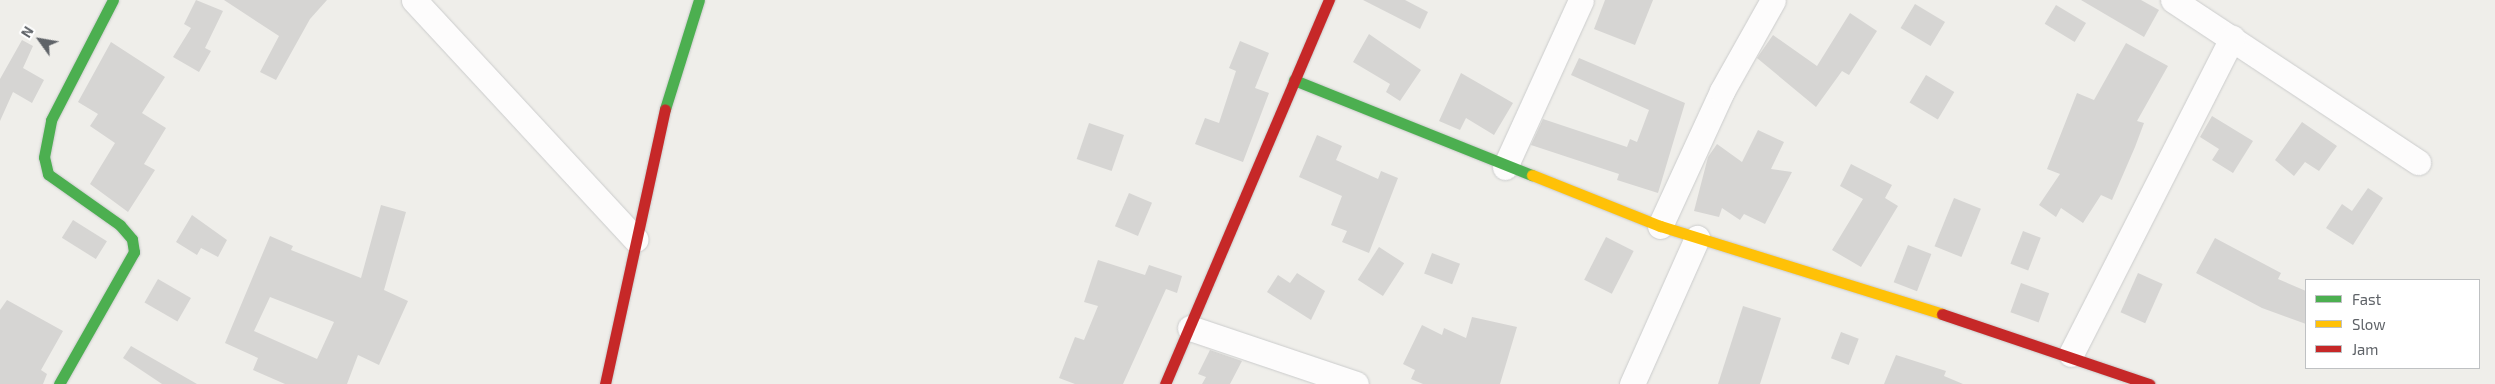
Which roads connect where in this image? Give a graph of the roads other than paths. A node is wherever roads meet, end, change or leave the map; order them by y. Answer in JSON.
{"nodes":[{"id":1,"x":113,"y":0,"type":"edge"},
{"id":2,"x":414,"y":0,"type":"edge"},
{"id":3,"x":698,"y":0,"type":"edge"},
{"id":4,"x":1328,"y":0,"type":"edge"},
{"id":5,"x":1581,"y":0,"type":"edge"},
{"id":6,"x":1773,"y":0,"type":"edge"},
{"id":7,"x":2173,"y":0,"type":"edge"},
{"id":8,"x":2232,"y":38,"type":"junction"},
{"id":9,"x":1294,"y":80,"type":"junction"},
{"id":10,"x":2418,"y":162,"type":"dead end"},
{"id":11,"x":1505,"y":167,"type":"junction"},
{"id":12,"x":1660,"y":226,"type":"junction"},
{"id":13,"x":636,"y":238,"type":"junction"},
{"id":14,"x":1697,"y":238,"type":"junction"},
{"id":15,"x":1190,"y":328,"type":"junction"},
{"id":16,"x":2071,"y":354,"type":"junction"},
{"id":17,"x":59,"y":384,"type":"edge"},
{"id":18,"x":606,"y":384,"type":"edge"},
{"id":19,"x":1165,"y":384,"type":"edge"},
{"id":20,"x":1356,"y":384,"type":"edge"},
{"id":21,"x":1632,"y":384,"type":"edge"},
{"id":22,"x":2149,"y":384,"type":"edge"}],
"edges":[{"from":1,"to":17,"type":"street"},
{"from":2,"to":13,"type":"street"},
{"from":3,"to":13,"type":"street"},
{"from":4,"to":9,"type":"street"},
{"from":5,"to":11,"type":"street"},
{"from":6,"to":12,"type":"street"},
{"from":7,"to":8,"type":"street"},
{"from":8,"to":10,"type":"street"},
{"from":8,"to":16,"type":"street"},
{"from":9,"to":11,"type":"street"},
{"from":9,"to":15,"type":"street"},
{"from":11,"to":12,"type":"street"},
{"from":12,"to":14,"type":"street"},
{"from":13,"to":18,"type":"street"},
{"from":14,"to":16,"type":"street"},
{"from":14,"to":21,"type":"street"},
{"from":15,"to":19,"type":"street"},
{"from":15,"to":20,"type":"street"},
{"from":16,"to":22,"type":"street"}]}
